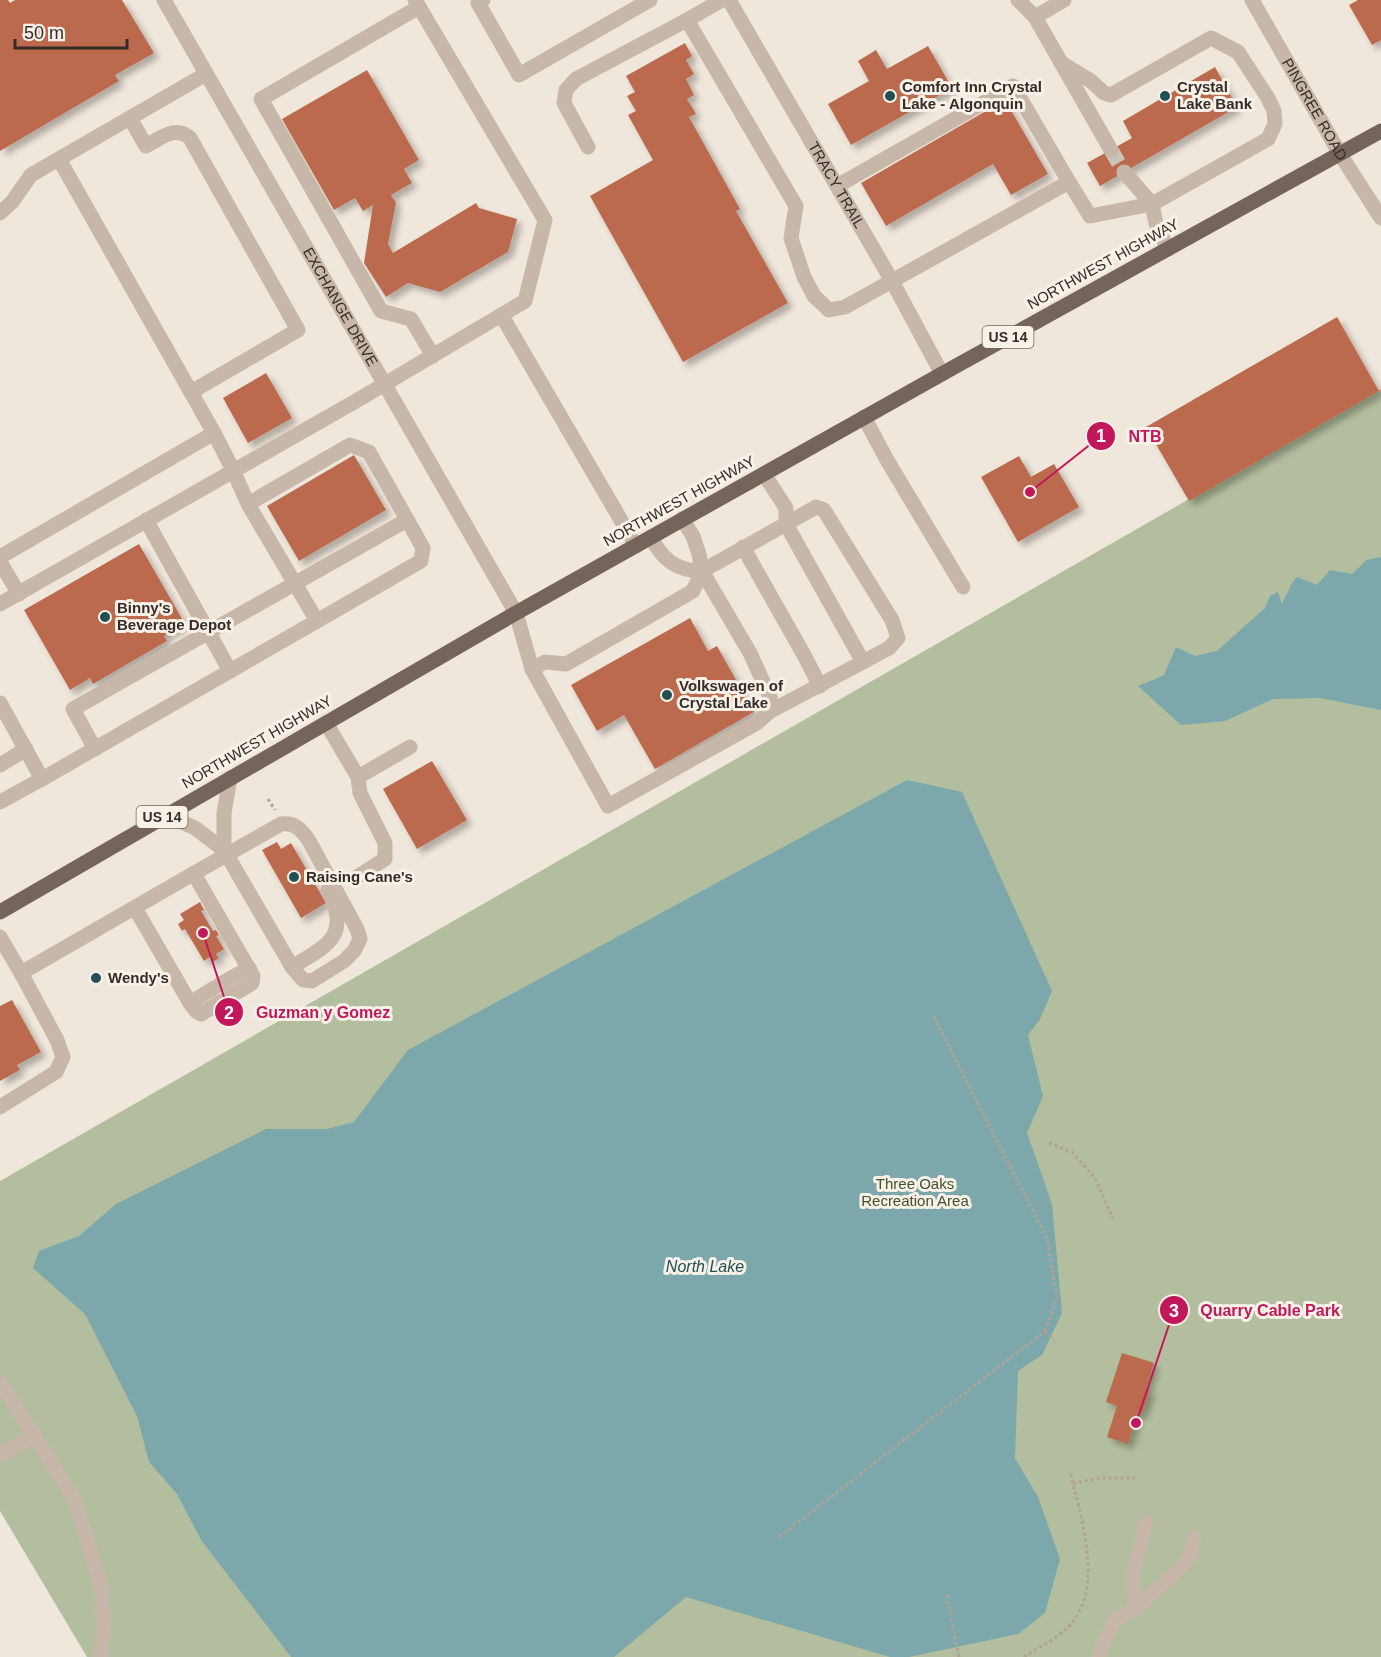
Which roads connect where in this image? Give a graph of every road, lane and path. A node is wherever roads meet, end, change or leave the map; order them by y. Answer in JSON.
{"nodes":[{"id":1,"x":164,"y":0,"type":"edge"},
{"id":2,"x":483,"y":0,"type":"edge"},
{"id":3,"x":650,"y":0,"type":"edge"},
{"id":4,"x":723,"y":0,"type":"edge"},
{"id":5,"x":729,"y":0,"type":"edge"},
{"id":6,"x":1018,"y":0,"type":"edge"},
{"id":7,"x":1064,"y":0,"type":"edge"},
{"id":8,"x":1252,"y":0,"type":"edge"},
{"id":9,"x":417,"y":3,"type":"edge"},
{"id":10,"x":1035,"y":17,"type":"junction"},
{"id":11,"x":687,"y":20,"type":"junction"},
{"id":12,"x":1061,"y":63,"type":"junction"},
{"id":13,"x":206,"y":74,"type":"junction"},
{"id":14,"x":130,"y":118,"type":"junction"},
{"id":15,"x":1381,"y":131,"type":"edge"},
{"id":16,"x":588,"y":147,"type":"dead end"},
{"id":17,"x":1111,"y":150,"type":"tunnel mouth"},
{"id":18,"x":1340,"y":154,"type":"junction"},
{"id":19,"x":59,"y":159,"type":"junction"},
{"id":20,"x":1124,"y":172,"type":"tunnel mouth"},
{"id":21,"x":1069,"y":182,"type":"junction"},
{"id":22,"x":837,"y":186,"type":"junction"},
{"id":23,"x":1152,"y":204,"type":"junction"},
{"id":24,"x":0,"y":213,"type":"edge"},
{"id":25,"x":1381,"y":218,"type":"edge"},
{"id":26,"x":1168,"y":249,"type":"junction"},
{"id":27,"x":892,"y":281,"type":"junction"},
{"id":28,"x":502,"y":316,"type":"junction"},
{"id":29,"x":433,"y":356,"type":"junction"},
{"id":30,"x":942,"y":374,"type":"junction"},
{"id":31,"x":384,"y":384,"type":"junction"},
{"id":32,"x":191,"y":392,"type":"junction"},
{"id":33,"x":864,"y":417,"type":"junction"},
{"id":34,"x":214,"y":433,"type":"junction"},
{"id":35,"x":233,"y":470,"type":"junction"},
{"id":36,"x":764,"y":474,"type":"junction"},
{"id":37,"x":248,"y":504,"type":"junction"},
{"id":38,"x":682,"y":519,"type":"junction"},
{"id":39,"x":146,"y":520,"type":"junction"},
{"id":40,"x":407,"y":520,"type":"junction"},
{"id":41,"x":786,"y":524,"type":"junction"},
{"id":42,"x":651,"y":537,"type":"junction"},
{"id":43,"x":636,"y":546,"type":"junction"},
{"id":44,"x":742,"y":547,"type":"junction"},
{"id":45,"x":0,"y":557,"type":"edge"},
{"id":46,"x":0,"y":561,"type":"edge"},
{"id":47,"x":702,"y":571,"type":"junction"},
{"id":48,"x":295,"y":584,"type":"junction"},
{"id":49,"x":963,"y":587,"type":"dead end"},
{"id":50,"x":19,"y":594,"type":"junction"},
{"id":51,"x":0,"y":604,"type":"edge"},
{"id":52,"x":516,"y":613,"type":"junction"},
{"id":53,"x":317,"y":621,"type":"junction"},
{"id":54,"x":209,"y":632,"type":"junction"},
{"id":55,"x":863,"y":663,"type":"junction"},
{"id":56,"x":532,"y":669,"type":"junction"},
{"id":57,"x":230,"y":671,"type":"junction"},
{"id":58,"x":820,"y":686,"type":"junction"},
{"id":59,"x":0,"y":703,"type":"edge"},
{"id":60,"x":769,"y":712,"type":"junction"},
{"id":61,"x":326,"y":723,"type":"junction"},
{"id":62,"x":410,"y":747,"type":"dead end"},
{"id":63,"x":26,"y":749,"type":"junction"},
{"id":64,"x":95,"y":749,"type":"junction"},
{"id":65,"x":0,"y":765,"type":"edge"},
{"id":66,"x":358,"y":777,"type":"junction"},
{"id":67,"x":42,"y":778,"type":"junction"},
{"id":68,"x":230,"y":778,"type":"junction"},
{"id":69,"x":0,"y":802,"type":"edge"},
{"id":70,"x":166,"y":815,"type":"junction"},
{"id":71,"x":298,"y":827,"type":"junction"},
{"id":72,"x":225,"y":852,"type":"junction"},
{"id":73,"x":194,"y":874,"type":"junction"},
{"id":74,"x":357,"y":877,"type":"dead end"},
{"id":75,"x":135,"y":908,"type":"junction"},
{"id":76,"x":0,"y":912,"type":"edge"},
{"id":77,"x":0,"y":937,"type":"edge"},
{"id":78,"x":292,"y":967,"type":"junction"},
{"id":79,"x":249,"y":968,"type":"junction"},
{"id":80,"x":21,"y":973,"type":"junction"},
{"id":81,"x":190,"y":1003,"type":"junction"},
{"id":82,"x":933,"y":1016,"type":"dead end"},
{"id":83,"x":0,"y":1107,"type":"edge"},
{"id":84,"x":1049,"y":1143,"type":"dead end"},
{"id":85,"x":1113,"y":1219,"type":"dead end"},
{"id":86,"x":1045,"y":1331,"type":"junction"},
{"id":87,"x":1054,"y":1340,"type":"dead end"},
{"id":88,"x":0,"y":1382,"type":"edge"},
{"id":89,"x":35,"y":1434,"type":"junction"},
{"id":90,"x":0,"y":1455,"type":"edge"},
{"id":91,"x":1070,"y":1472,"type":"dead end"},
{"id":92,"x":1135,"y":1478,"type":"dead end"},
{"id":93,"x":1073,"y":1483,"type":"junction"},
{"id":94,"x":1146,"y":1523,"type":"dead end"},
{"id":95,"x":779,"y":1537,"type":"dead end"},
{"id":96,"x":1194,"y":1538,"type":"dead end"},
{"id":97,"x":947,"y":1595,"type":"dead end"},
{"id":98,"x":1135,"y":1609,"type":"junction"},
{"id":99,"x":101,"y":1657,"type":"edge"},
{"id":100,"x":959,"y":1657,"type":"edge"},
{"id":101,"x":1024,"y":1657,"type":"edge"},
{"id":102,"x":1099,"y":1657,"type":"edge"}],
"edges":[{"from":1,"to":13,"type":"street","name":"EXCHANGE DRIVE"},
{"from":2,"to":3,"type":"street"},
{"from":4,"to":11,"type":"street"},
{"from":5,"to":22,"type":"street","name":"TRACY TRAIL"},
{"from":6,"to":10,"type":"street"},
{"from":7,"to":10,"type":"street"},
{"from":8,"to":18,"type":"street","name":"PINGREE ROAD"},
{"from":9,"to":28,"type":"street"},
{"from":9,"to":29,"type":"street"},
{"from":10,"to":12,"type":"street"},
{"from":11,"to":16,"type":"street"},
{"from":11,"to":27,"type":"street"},
{"from":12,"to":17,"type":"street"},
{"from":12,"to":23,"type":"street"},
{"from":13,"to":14,"type":"street"},
{"from":13,"to":31,"type":"street","name":"EXCHANGE DRIVE"},
{"from":14,"to":19,"type":"street"},
{"from":14,"to":32,"type":"street"},
{"from":15,"to":18,"type":"main road","name":"NORTHWEST HIGHWAY","number":"US 14"},
{"from":18,"to":25,"type":"street","name":"PINGREE ROAD"},
{"from":18,"to":26,"type":"main road","name":"NORTHWEST HIGHWAY","number":"US 14"},
{"from":19,"to":24,"type":"street"},
{"from":19,"to":32,"type":"street"},
{"from":20,"to":23,"type":"street"},
{"from":21,"to":22,"type":"street"},
{"from":21,"to":23,"type":"street"},
{"from":21,"to":27,"type":"street"},
{"from":22,"to":27,"type":"street","name":"TRACY TRAIL"},
{"from":23,"to":26,"type":"street"},
{"from":26,"to":30,"type":"main road","name":"NORTHWEST HIGHWAY","number":"US 14"},
{"from":27,"to":30,"type":"street","name":"TRACY TRAIL"},
{"from":28,"to":29,"type":"street"},
{"from":28,"to":43,"type":"street"},
{"from":29,"to":31,"type":"street"},
{"from":30,"to":33,"type":"main road","name":"NORTHWEST HIGHWAY","number":"US 14"},
{"from":31,"to":35,"type":"street"},
{"from":31,"to":52,"type":"street","name":"EXCHANGE DRIVE"},
{"from":32,"to":34,"type":"street"},
{"from":33,"to":36,"type":"main road","name":"NORTHWEST HIGHWAY","number":"US 14"},
{"from":33,"to":49,"type":"street"},
{"from":34,"to":35,"type":"street"},
{"from":34,"to":45,"type":"street"},
{"from":35,"to":37,"type":"street"},
{"from":35,"to":39,"type":"street"},
{"from":36,"to":38,"type":"main road","name":"NORTHWEST HIGHWAY","number":"US 14"},
{"from":36,"to":41,"type":"street"},
{"from":37,"to":40,"type":"street"},
{"from":37,"to":48,"type":"street"},
{"from":38,"to":42,"type":"main road","name":"NORTHWEST HIGHWAY","number":"US 14"},
{"from":38,"to":47,"type":"street"},
{"from":39,"to":50,"type":"street"},
{"from":39,"to":54,"type":"street"},
{"from":40,"to":48,"type":"street"},
{"from":40,"to":53,"type":"street"},
{"from":41,"to":44,"type":"street"},
{"from":41,"to":55,"type":"street"},
{"from":41,"to":55,"type":"street"},
{"from":42,"to":43,"type":"main road","name":"NORTHWEST HIGHWAY","number":"US 14"},
{"from":42,"to":47,"type":"street"},
{"from":43,"to":52,"type":"main road","name":"NORTHWEST HIGHWAY","number":"US 14"},
{"from":44,"to":47,"type":"street"},
{"from":44,"to":58,"type":"street"},
{"from":46,"to":50,"type":"street"},
{"from":47,"to":56,"type":"street"},
{"from":47,"to":60,"type":"street"},
{"from":48,"to":53,"type":"street"},
{"from":48,"to":54,"type":"street"},
{"from":50,"to":51,"type":"street"},
{"from":52,"to":56,"type":"street","name":"EXCHANGE DRIVE"},
{"from":52,"to":61,"type":"main road","name":"NORTHWEST HIGHWAY","number":"US 14"},
{"from":53,"to":57,"type":"street"},
{"from":54,"to":57,"type":"street"},
{"from":54,"to":64,"type":"street"},
{"from":55,"to":58,"type":"street"},
{"from":56,"to":60,"type":"street","name":"EXCHANGE DRIVE"},
{"from":57,"to":64,"type":"street"},
{"from":58,"to":60,"type":"street"},
{"from":59,"to":63,"type":"street"},
{"from":61,"to":66,"type":"street"},
{"from":61,"to":68,"type":"main road","name":"NORTHWEST HIGHWAY","number":"US 14"},
{"from":62,"to":66,"type":"street"},
{"from":63,"to":65,"type":"street"},
{"from":63,"to":67,"type":"street"},
{"from":64,"to":67,"type":"street"},
{"from":66,"to":74,"type":"street"},
{"from":67,"to":69,"type":"street"},
{"from":68,"to":70,"type":"main road","name":"NORTHWEST HIGHWAY","number":"US 14"},
{"from":68,"to":72,"type":"street"},
{"from":70,"to":72,"type":"street"},
{"from":70,"to":76,"type":"main road","name":"NORTHWEST HIGHWAY","number":"US 14"},
{"from":71,"to":72,"type":"street"},
{"from":71,"to":78,"type":"street"},
{"from":71,"to":78,"type":"street"},
{"from":72,"to":73,"type":"street"},
{"from":72,"to":78,"type":"street"},
{"from":73,"to":75,"type":"street"},
{"from":73,"to":79,"type":"street"},
{"from":75,"to":80,"type":"street"},
{"from":75,"to":81,"type":"street"},
{"from":77,"to":80,"type":"street"},
{"from":79,"to":81,"type":"street"},
{"from":79,"to":81,"type":"street"},
{"from":80,"to":83,"type":"street"},
{"from":82,"to":86,"type":"path"},
{"from":84,"to":85,"type":"path"},
{"from":86,"to":87,"type":"path"},
{"from":86,"to":95,"type":"path"},
{"from":88,"to":89,"type":"street"},
{"from":89,"to":90,"type":"street"},
{"from":89,"to":99,"type":"street"},
{"from":91,"to":93,"type":"path"},
{"from":92,"to":93,"type":"path"},
{"from":93,"to":101,"type":"path"},
{"from":94,"to":98,"type":"street"},
{"from":96,"to":98,"type":"street"},
{"from":97,"to":100,"type":"path"},
{"from":98,"to":102,"type":"street"}]}
